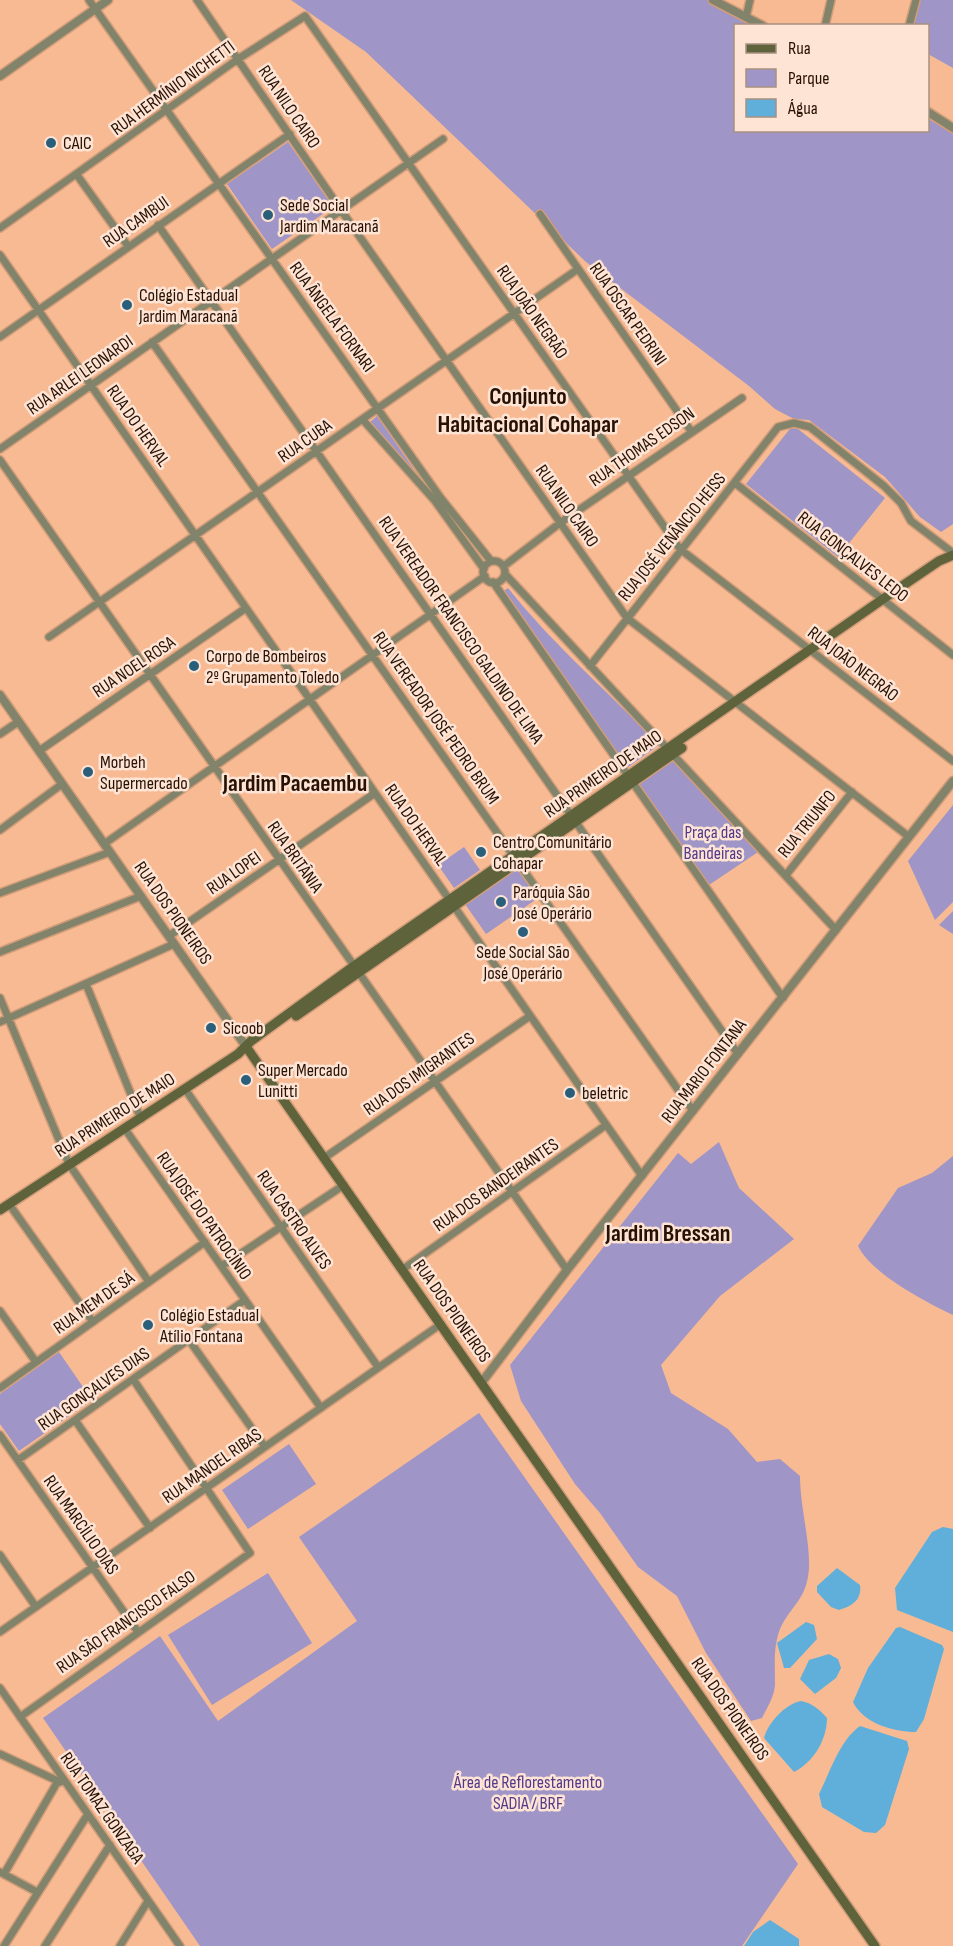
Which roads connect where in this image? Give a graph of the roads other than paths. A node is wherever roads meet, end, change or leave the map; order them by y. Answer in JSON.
{"nodes":[{"id":1,"x":89,"y":0,"type":"edge"},
{"id":2,"x":108,"y":0,"type":"edge"},
{"id":3,"x":197,"y":0,"type":"edge"},
{"id":4,"x":713,"y":0,"type":"edge"},
{"id":5,"x":750,"y":0,"type":"edge"},
{"id":6,"x":831,"y":0,"type":"edge"},
{"id":7,"x":916,"y":0,"type":"edge"},
{"id":8,"x":95,"y":9,"type":"junction"},
{"id":9,"x":305,"y":16,"type":"joint"},
{"id":10,"x":746,"y":17,"type":"junction"},
{"id":11,"x":759,"y":24,"type":"edge"},
{"id":12,"x":825,"y":24,"type":"edge"},
{"id":13,"x":910,"y":24,"type":"edge"},
{"id":14,"x":238,"y":59,"type":"junction"},
{"id":15,"x":0,"y":76,"type":"edge"},
{"id":16,"x":167,"y":111,"type":"junction"},
{"id":17,"x":929,"y":113,"type":"edge"},
{"id":18,"x":953,"y":128,"type":"edge"},
{"id":19,"x":290,"y":134,"type":"junction"},
{"id":20,"x":443,"y":139,"type":"dead end"},
{"id":21,"x":409,"y":163,"type":"junction"},
{"id":22,"x":77,"y":175,"type":"junction"},
{"id":23,"x":218,"y":183,"type":"junction"},
{"id":24,"x":341,"y":210,"type":"junction"},
{"id":25,"x":540,"y":214,"type":"dead end"},
{"id":26,"x":158,"y":225,"type":"junction"},
{"id":27,"x":0,"y":228,"type":"edge"},
{"id":28,"x":128,"y":246,"type":"junction"},
{"id":29,"x":0,"y":255,"type":"edge"},
{"id":30,"x":271,"y":259,"type":"junction"},
{"id":31,"x":578,"y":269,"type":"junction"},
{"id":32,"x":211,"y":301,"type":"junction"},
{"id":33,"x":38,"y":310,"type":"junction"},
{"id":34,"x":515,"y":313,"type":"junction"},
{"id":35,"x":0,"y":337,"type":"edge"},
{"id":36,"x":152,"y":342,"type":"junction"},
{"id":37,"x":447,"y":362,"type":"junction"},
{"id":38,"x":91,"y":386,"type":"junction"},
{"id":39,"x":742,"y":398,"type":"dead end"},
{"id":40,"x":379,"y":409,"type":"junction"},
{"id":41,"x":363,"y":420,"type":"junction"},
{"id":42,"x":691,"y":431,"type":"junction"},
{"id":43,"x":0,"y":449,"type":"edge"},
{"id":44,"x":317,"y":452,"type":"junction"},
{"id":45,"x":0,"y":460,"type":"edge"},
{"id":46,"x":628,"y":475,"type":"junction"},
{"id":47,"x":735,"y":483,"type":"junction"},
{"id":48,"x":258,"y":492,"type":"junction"},
{"id":49,"x":437,"y":499,"type":"junction"},
{"id":50,"x":560,"y":523,"type":"junction"},
{"id":51,"x":195,"y":535,"type":"junction"},
{"id":52,"x":680,"y":549,"type":"junction"},
{"id":53,"x":953,"y":554,"type":"edge"},
{"id":54,"x":491,"y":561,"type":"junction"},
{"id":55,"x":504,"y":566,"type":"junction"},
{"id":56,"x":484,"y":573,"type":"junction"},
{"id":57,"x":505,"y":574,"type":"junction"},
{"id":58,"x":493,"y":582,"type":"junction"},
{"id":59,"x":885,"y":601,"type":"junction"},
{"id":60,"x":99,"y":602,"type":"junction"},
{"id":61,"x":246,"y":608,"type":"junction"},
{"id":62,"x":430,"y":613,"type":"junction"},
{"id":63,"x":627,"y":618,"type":"junction"},
{"id":64,"x":49,"y":637,"type":"dead end"},
{"id":65,"x":813,"y":652,"type":"junction"},
{"id":66,"x":372,"y":654,"type":"junction"},
{"id":67,"x":953,"y":655,"type":"edge"},
{"id":68,"x":590,"y":666,"type":"junction"},
{"id":69,"x":150,"y":675,"type":"junction"},
{"id":70,"x":0,"y":695,"type":"edge"},
{"id":71,"x":309,"y":699,"type":"junction"},
{"id":72,"x":739,"y":704,"type":"junction"},
{"id":73,"x":18,"y":722,"type":"junction"},
{"id":74,"x":0,"y":734,"type":"edge"},
{"id":75,"x":39,"y":751,"type":"junction"},
{"id":76,"x":671,"y":751,"type":"junction"},
{"id":77,"x":953,"y":761,"type":"edge"},
{"id":78,"x":213,"y":766,"type":"junction"},
{"id":79,"x":631,"y":780,"type":"junction"},
{"id":80,"x":953,"y":781,"type":"edge"},
{"id":81,"x":62,"y":784,"type":"junction"},
{"id":82,"x":852,"y":792,"type":"junction"},
{"id":83,"x":375,"y":793,"type":"junction"},
{"id":84,"x":574,"y":818,"type":"junction"},
{"id":85,"x":0,"y":830,"type":"edge"},
{"id":86,"x":908,"y":836,"type":"junction"},
{"id":87,"x":104,"y":844,"type":"junction"},
{"id":88,"x":110,"y":852,"type":"junction"},
{"id":89,"x":516,"y":858,"type":"junction"},
{"id":90,"x":278,"y":860,"type":"junction"},
{"id":91,"x":786,"y":875,"type":"junction"},
{"id":92,"x":0,"y":892,"type":"edge"},
{"id":93,"x":141,"y":896,"type":"junction"},
{"id":94,"x":452,"y":902,"type":"junction"},
{"id":95,"x":836,"y":930,"type":"junction"},
{"id":96,"x":172,"y":940,"type":"junction"},
{"id":97,"x":0,"y":952,"type":"edge"},
{"id":98,"x":356,"y":970,"type":"junction"},
{"id":99,"x":86,"y":984,"type":"junction"},
{"id":100,"x":0,"y":998,"type":"edge"},
{"id":101,"x":783,"y":998,"type":"junction"},
{"id":102,"x":530,"y":1016,"type":"junction"},
{"id":103,"x":9,"y":1018,"type":"junction"},
{"id":104,"x":0,"y":1022,"type":"edge"},
{"id":105,"x":247,"y":1048,"type":"junction"},
{"id":106,"x":738,"y":1054,"type":"junction"},
{"id":107,"x":434,"y":1081,"type":"junction"},
{"id":108,"x":185,"y":1089,"type":"junction"},
{"id":109,"x":693,"y":1111,"type":"junction"},
{"id":110,"x":141,"y":1119,"type":"junction"},
{"id":111,"x":606,"y":1125,"type":"junction"},
{"id":112,"x":125,"y":1129,"type":"junction"},
{"id":113,"x":324,"y":1158,"type":"junction"},
{"id":114,"x":69,"y":1164,"type":"junction"},
{"id":115,"x":642,"y":1176,"type":"junction"},
{"id":116,"x":344,"y":1185,"type":"junction"},
{"id":117,"x":512,"y":1191,"type":"junction"},
{"id":118,"x":9,"y":1204,"type":"junction"},
{"id":119,"x":0,"y":1210,"type":"edge"},
{"id":120,"x":280,"y":1227,"type":"junction"},
{"id":121,"x":205,"y":1242,"type":"junction"},
{"id":122,"x":222,"y":1266,"type":"junction"},
{"id":123,"x":402,"y":1269,"type":"junction"},
{"id":124,"x":567,"y":1270,"type":"junction"},
{"id":125,"x":149,"y":1282,"type":"junction"},
{"id":126,"x":245,"y":1300,"type":"junction"},
{"id":127,"x":0,"y":1311,"type":"edge"},
{"id":128,"x":93,"y":1322,"type":"junction"},
{"id":129,"x":441,"y":1324,"type":"junction"},
{"id":130,"x":189,"y":1340,"type":"junction"},
{"id":131,"x":36,"y":1362,"type":"junction"},
{"id":132,"x":378,"y":1368,"type":"junction"},
{"id":133,"x":133,"y":1379,"type":"junction"},
{"id":134,"x":482,"y":1382,"type":"junction"},
{"id":135,"x":0,"y":1388,"type":"edge"},
{"id":136,"x":321,"y":1407,"type":"junction"},
{"id":137,"x":75,"y":1420,"type":"junction"},
{"id":138,"x":0,"y":1435,"type":"edge"},
{"id":139,"x":265,"y":1447,"type":"junction"},
{"id":140,"x":18,"y":1460,"type":"junction"},
{"id":141,"x":207,"y":1488,"type":"junction"},
{"id":142,"x":150,"y":1528,"type":"junction"},
{"id":143,"x":0,"y":1555,"type":"edge"},
{"id":144,"x":93,"y":1567,"type":"junction"},
{"id":145,"x":36,"y":1606,"type":"junction"},
{"id":146,"x":0,"y":1632,"type":"edge"},
{"id":147,"x":138,"y":1632,"type":"junction"},
{"id":148,"x":0,"y":1688,"type":"edge"},
{"id":149,"x":20,"y":1717,"type":"junction"},
{"id":150,"x":0,"y":1754,"type":"edge"},
{"id":151,"x":58,"y":1781,"type":"junction"},
{"id":152,"x":70,"y":1788,"type":"junction"},
{"id":153,"x":88,"y":1814,"type":"junction"},
{"id":154,"x":110,"y":1845,"type":"junction"},
{"id":155,"x":2,"y":1873,"type":"edge"},
{"id":156,"x":37,"y":1892,"type":"junction"},
{"id":157,"x":148,"y":1901,"type":"junction"},
{"id":158,"x":4,"y":1946,"type":"edge"},
{"id":159,"x":45,"y":1946,"type":"edge"},
{"id":160,"x":120,"y":1946,"type":"edge"},
{"id":161,"x":180,"y":1946,"type":"edge"},
{"id":162,"x":875,"y":1946,"type":"edge"}],
"edges":[{"from":1,"to":8,"type":"street","name":"RUA ÂNGELA FORNARI"},
{"from":2,"to":8,"type":"street"},
{"from":3,"to":14,"type":"street","name":"RUA NILO CAIRO"},
{"from":4,"to":10,"type":"street"},
{"from":5,"to":10,"type":"street"},
{"from":6,"to":12,"type":"street"},
{"from":7,"to":13,"type":"street"},
{"from":8,"to":15,"type":"street"},
{"from":8,"to":16,"type":"street","name":"RUA ÂNGELA FORNARI"},
{"from":9,"to":14,"type":"street","name":"RUA HERMÍNIO NICHETTI"},
{"from":9,"to":21,"type":"street","name":"RUA JOÃO NEGRÃO"},
{"from":10,"to":11,"type":"street"},
{"from":14,"to":16,"type":"street","name":"RUA HERMÍNIO NICHETTI"},
{"from":14,"to":19,"type":"street","name":"RUA NILO CAIRO"},
{"from":16,"to":22,"type":"street","name":"RUA HERMÍNIO NICHETTI"},
{"from":16,"to":23,"type":"street","name":"RUA ÂNGELA FORNARI"},
{"from":17,"to":18,"type":"street"},
{"from":19,"to":23,"type":"street","name":"RUA CAMBUI"},
{"from":19,"to":24,"type":"street","name":"RUA NILO CAIRO"},
{"from":20,"to":21,"type":"street","name":"RUA ARLEI LEONARDI"},
{"from":21,"to":24,"type":"street","name":"RUA ARLEI LEONARDI"},
{"from":21,"to":34,"type":"street","name":"RUA JOÃO NEGRÃO"},
{"from":22,"to":27,"type":"street","name":"RUA HERMÍNIO NICHETTI"},
{"from":22,"to":28,"type":"street"},
{"from":23,"to":26,"type":"street","name":"RUA CAMBUI"},
{"from":23,"to":30,"type":"street","name":"RUA ÂNGELA FORNARI"},
{"from":24,"to":30,"type":"street","name":"RUA ARLEI LEONARDI"},
{"from":24,"to":37,"type":"street","name":"RUA NILO CAIRO"},
{"from":25,"to":31,"type":"street","name":"RUA OSCAR PEDRINI"},
{"from":26,"to":28,"type":"street","name":"RUA CAMBUI"},
{"from":26,"to":32,"type":"street","name":"RUA VEREADOR FRANCISCO GALDINO DE LIMA"},
{"from":28,"to":33,"type":"street","name":"RUA CAMBUI"},
{"from":29,"to":33,"type":"street","name":"RUA DO HERVAL"},
{"from":30,"to":32,"type":"street","name":"RUA ARLEI LEONARDI"},
{"from":30,"to":40,"type":"street","name":"RUA ÂNGELA FORNARI"},
{"from":31,"to":34,"type":"street","name":"RUA CUBA"},
{"from":31,"to":42,"type":"street","name":"RUA OSCAR PEDRINI"},
{"from":32,"to":36,"type":"street","name":"RUA ARLEI LEONARDI"},
{"from":32,"to":44,"type":"street","name":"RUA VEREADOR FRANCISCO GALDINO DE LIMA"},
{"from":33,"to":35,"type":"street","name":"RUA CAMBUI"},
{"from":33,"to":38,"type":"street","name":"RUA DO HERVAL"},
{"from":34,"to":37,"type":"street","name":"RUA CUBA"},
{"from":34,"to":46,"type":"street","name":"RUA JOÃO NEGRÃO"},
{"from":36,"to":38,"type":"street","name":"RUA ARLEI LEONARDI"},
{"from":36,"to":48,"type":"street","name":"RUA VEREADOR JOSÉ PEDRO BRUM"},
{"from":37,"to":40,"type":"street","name":"RUA CUBA"},
{"from":37,"to":50,"type":"street","name":"RUA NILO CAIRO"},
{"from":38,"to":43,"type":"street","name":"RUA ARLEI LEONARDI"},
{"from":38,"to":51,"type":"street","name":"RUA DO HERVAL"},
{"from":39,"to":42,"type":"street","name":"RUA THOMAS EDSON"},
{"from":40,"to":41,"type":"street","name":"RUA CUBA"},
{"from":40,"to":49,"type":"street","name":"RUA ÂNGELA FORNARI"},
{"from":41,"to":44,"type":"street","name":"RUA CUBA"},
{"from":41,"to":49,"type":"street","name":"RUA ÂNGELA FORNARI"},
{"from":42,"to":46,"type":"street","name":"RUA THOMAS EDSON"},
{"from":44,"to":48,"type":"street","name":"RUA CUBA"},
{"from":44,"to":62,"type":"street","name":"RUA VEREADOR FRANCISCO GALDINO DE LIMA"},
{"from":45,"to":60,"type":"street","name":"RUA BRITÂNIA"},
{"from":46,"to":50,"type":"street","name":"RUA THOMAS EDSON"},
{"from":46,"to":52,"type":"street","name":"RUA JOÃO NEGRÃO"},
{"from":47,"to":52,"type":"street","name":"RUA JOSÉ VENÂNCIO HEISS"},
{"from":47,"to":53,"type":"street","name":"RUA JOSÉ VENÂNCIO HEISS"},
{"from":47,"to":59,"type":"street","name":"RUA GONÇALVES LEDO"},
{"from":48,"to":51,"type":"street","name":"RUA CUBA"},
{"from":48,"to":66,"type":"street","name":"RUA VEREADOR JOSÉ PEDRO BRUM"},
{"from":49,"to":54,"type":"street","name":"RUA ÂNGELA FORNARI"},
{"from":49,"to":56,"type":"street","name":"RUA ÂNGELA FORNARI"},
{"from":50,"to":55,"type":"street","name":"RUA THOMAS EDSON"},
{"from":50,"to":63,"type":"street","name":"RUA NILO CAIRO"},
{"from":51,"to":60,"type":"street","name":"RUA CUBA"},
{"from":51,"to":61,"type":"street","name":"RUA DO HERVAL"},
{"from":52,"to":63,"type":"street","name":"RUA JOSÉ VENÂNCIO HEISS"},
{"from":52,"to":65,"type":"street","name":"RUA JOÃO NEGRÃO"},
{"from":53,"to":59,"type":"main road","name":"RUA PRIMEIRO DE MAIO"},
{"from":54,"to":55,"type":"street"},
{"from":54,"to":56,"type":"street"},
{"from":55,"to":57,"type":"street"},
{"from":56,"to":58,"type":"street"},
{"from":56,"to":62,"type":"street"},
{"from":57,"to":58,"type":"street"},
{"from":57,"to":68,"type":"street"},
{"from":58,"to":79,"type":"street"},
{"from":59,"to":65,"type":"main road","name":"RUA PRIMEIRO DE MAIO"},
{"from":59,"to":67,"type":"street","name":"RUA GONÇALVES LEDO"},
{"from":60,"to":64,"type":"street","name":"RUA CUBA"},
{"from":60,"to":69,"type":"street","name":"RUA BRITÂNIA"},
{"from":61,"to":69,"type":"street","name":"RUA NOEL ROSA"},
{"from":61,"to":71,"type":"street","name":"RUA DO HERVAL"},
{"from":62,"to":66,"type":"street"},
{"from":62,"to":84,"type":"street","name":"RUA VEREADOR FRANCISCO GALDINO DE LIMA"},
{"from":63,"to":68,"type":"street","name":"RUA JOSÉ VENÂNCIO HEISS"},
{"from":63,"to":72,"type":"street","name":"RUA NILO CAIRO"},
{"from":65,"to":72,"type":"main road","name":"RUA PRIMEIRO DE MAIO"},
{"from":65,"to":77,"type":"street","name":"RUA JOÃO NEGRÃO"},
{"from":66,"to":71,"type":"street"},
{"from":66,"to":89,"type":"street","name":"RUA VEREADOR JOSÉ PEDRO BRUM"},
{"from":68,"to":76,"type":"street"},
{"from":69,"to":75,"type":"street","name":"RUA NOEL ROSA"},
{"from":69,"to":78,"type":"street","name":"RUA BRITÂNIA"},
{"from":70,"to":73,"type":"street","name":"RUA DOS PIONEIROS"},
{"from":71,"to":78,"type":"street"},
{"from":71,"to":83,"type":"street","name":"RUA DO HERVAL"},
{"from":72,"to":76,"type":"main road","name":"RUA PRIMEIRO DE MAIO"},
{"from":72,"to":82,"type":"street","name":"RUA NILO CAIRO"},
{"from":73,"to":74,"type":"street"},
{"from":73,"to":75,"type":"street","name":"RUA DOS PIONEIROS"},
{"from":75,"to":81,"type":"street","name":"RUA DOS PIONEIROS"},
{"from":76,"to":79,"type":"main road","name":"RUA PRIMEIRO DE MAIO"},
{"from":76,"to":91,"type":"street"},
{"from":78,"to":87,"type":"street"},
{"from":78,"to":90,"type":"street","name":"RUA BRITÂNIA"},
{"from":79,"to":84,"type":"main road","name":"RUA PRIMEIRO DE MAIO"},
{"from":79,"to":101,"type":"street"},
{"from":80,"to":86,"type":"street","name":"RUA MARIO FONTANA"},
{"from":81,"to":85,"type":"street"},
{"from":81,"to":87,"type":"street","name":"RUA DOS PIONEIROS"},
{"from":82,"to":86,"type":"street","name":"RUA NILO CAIRO"},
{"from":82,"to":91,"type":"street","name":"RUA TRIUNFO"},
{"from":83,"to":90,"type":"street","name":"RUA LOPEI"},
{"from":83,"to":94,"type":"street","name":"RUA DO HERVAL"},
{"from":84,"to":89,"type":"main road","name":"RUA PRIMEIRO DE MAIO"},
{"from":84,"to":106,"type":"street","name":"RUA VEREADOR FRANCISCO GALDINO DE LIMA"},
{"from":86,"to":95,"type":"street","name":"RUA MARIO FONTANA"},
{"from":87,"to":88,"type":"street","name":"RUA DOS PIONEIROS"},
{"from":88,"to":92,"type":"street"},
{"from":88,"to":93,"type":"street","name":"RUA DOS PIONEIROS"},
{"from":89,"to":94,"type":"main road","name":"RUA PRIMEIRO DE MAIO"},
{"from":89,"to":109,"type":"street","name":"RUA VEREADOR JOSÉ PEDRO BRUM"},
{"from":90,"to":96,"type":"street","name":"RUA LOPEI"},
{"from":90,"to":98,"type":"street","name":"RUA BRITÂNIA"},
{"from":91,"to":95,"type":"street"},
{"from":93,"to":96,"type":"street","name":"RUA DOS PIONEIROS"},
{"from":93,"to":97,"type":"street"},
{"from":94,"to":98,"type":"main road","name":"RUA PRIMEIRO DE MAIO"},
{"from":94,"to":102,"type":"street","name":"RUA DO HERVAL"},
{"from":95,"to":101,"type":"street","name":"RUA MARIO FONTANA"},
{"from":96,"to":99,"type":"street","name":"RUA LOPEI"},
{"from":96,"to":105,"type":"street","name":"RUA DOS PIONEIROS"},
{"from":98,"to":105,"type":"main road","name":"RUA PRIMEIRO DE MAIO"},
{"from":98,"to":107,"type":"street","name":"RUA BRITÂNIA"},
{"from":99,"to":103,"type":"street","name":"RUA LOPEI"},
{"from":99,"to":110,"type":"street"},
{"from":100,"to":103,"type":"street"},
{"from":101,"to":106,"type":"street","name":"RUA MARIO FONTANA"},
{"from":102,"to":107,"type":"street","name":"RUA DOS IMIGRANTES"},
{"from":102,"to":111,"type":"street","name":"RUA DO HERVAL"},
{"from":103,"to":104,"type":"street","name":"RUA LOPEI"},
{"from":103,"to":114,"type":"street"},
{"from":105,"to":108,"type":"main road","name":"RUA PRIMEIRO DE MAIO"},
{"from":105,"to":113,"type":"main road","name":"RUA DOS PIONEIROS"},
{"from":106,"to":109,"type":"street","name":"RUA MARIO FONTANA"},
{"from":107,"to":113,"type":"street","name":"RUA DOS IMIGRANTES"},
{"from":107,"to":117,"type":"street","name":"RUA BRITÂNIA"},
{"from":108,"to":110,"type":"main road","name":"RUA PRIMEIRO DE MAIO"},
{"from":108,"to":120,"type":"street","name":"RUA CASTRO ALVES"},
{"from":109,"to":115,"type":"street","name":"RUA MARIO FONTANA"},
{"from":110,"to":112,"type":"main road","name":"RUA PRIMEIRO DE MAIO"},
{"from":111,"to":115,"type":"street","name":"RUA DO HERVAL"},
{"from":111,"to":117,"type":"street","name":"RUA DOS BANDEIRANTES"},
{"from":112,"to":114,"type":"main road","name":"RUA PRIMEIRO DE MAIO"},
{"from":112,"to":121,"type":"street","name":"RUA JOSÉ DO PATROCÍNIO"},
{"from":113,"to":116,"type":"main road","name":"RUA DOS PIONEIROS"},
{"from":114,"to":118,"type":"main road","name":"RUA PRIMEIRO DE MAIO"},
{"from":114,"to":125,"type":"street"},
{"from":115,"to":124,"type":"street","name":"RUA MARIO FONTANA"},
{"from":116,"to":120,"type":"street"},
{"from":116,"to":123,"type":"main road","name":"RUA DOS PIONEIROS"},
{"from":117,"to":123,"type":"street","name":"RUA DOS BANDEIRANTES"},
{"from":117,"to":124,"type":"street","name":"RUA BRITÂNIA"},
{"from":118,"to":119,"type":"main road","name":"RUA PRIMEIRO DE MAIO"},
{"from":118,"to":128,"type":"street"},
{"from":120,"to":122,"type":"street"},
{"from":120,"to":132,"type":"street","name":"RUA CASTRO ALVES"},
{"from":121,"to":122,"type":"street","name":"RUA JOSÉ DO PATROCÍNIO"},
{"from":121,"to":125,"type":"street","name":"RUA MEM DE SÁ"},
{"from":122,"to":126,"type":"street","name":"RUA JOSÉ DO PATROCÍNIO"},
{"from":123,"to":129,"type":"main road","name":"RUA DOS PIONEIROS"},
{"from":124,"to":134,"type":"street","name":"RUA MARIO FONTANA"},
{"from":125,"to":128,"type":"street","name":"RUA MEM DE SÁ"},
{"from":126,"to":130,"type":"street","name":"RUA GONÇALVES DIAS"},
{"from":126,"to":136,"type":"street","name":"RUA JOSÉ DO PATROCÍNIO"},
{"from":127,"to":131,"type":"street"},
{"from":128,"to":131,"type":"street","name":"RUA MEM DE SÁ"},
{"from":129,"to":132,"type":"street","name":"RUA MANOEL RIBAS"},
{"from":129,"to":134,"type":"main road","name":"RUA DOS PIONEIROS"},
{"from":130,"to":133,"type":"street","name":"RUA GONÇALVES DIAS"},
{"from":130,"to":139,"type":"street"},
{"from":131,"to":135,"type":"street","name":"RUA MEM DE SÁ"},
{"from":132,"to":136,"type":"street","name":"RUA MANOEL RIBAS"},
{"from":133,"to":137,"type":"street","name":"RUA GONÇALVES DIAS"},
{"from":133,"to":141,"type":"street"},
{"from":134,"to":162,"type":"main road","name":"RUA DOS PIONEIROS"},
{"from":136,"to":139,"type":"street","name":"RUA MANOEL RIBAS"},
{"from":137,"to":140,"type":"street","name":"RUA GONÇALVES DIAS"},
{"from":137,"to":142,"type":"street"},
{"from":138,"to":140,"type":"street","name":"RUA MARCÍLIO DIAS"},
{"from":139,"to":141,"type":"street","name":"RUA MANOEL RIBAS"},
{"from":140,"to":144,"type":"street","name":"RUA MARCÍLIO DIAS"},
{"from":141,"to":142,"type":"street","name":"RUA MANOEL RIBAS"},
{"from":141,"to":147,"type":"street","name":"RUA SÃO FRANCISCO FALSO"},
{"from":142,"to":144,"type":"street","name":"RUA MANOEL RIBAS"},
{"from":143,"to":145,"type":"street"},
{"from":144,"to":145,"type":"street","name":"RUA MANOEL RIBAS"},
{"from":144,"to":147,"type":"street","name":"RUA MARCÍLIO DIAS"},
{"from":145,"to":146,"type":"street","name":"RUA MANOEL RIBAS"},
{"from":147,"to":149,"type":"street","name":"RUA SÃO FRANCISCO FALSO"},
{"from":148,"to":149,"type":"street","name":"RUA TOMAZ GONZAGA"},
{"from":149,"to":152,"type":"street","name":"RUA TOMAZ GONZAGA"},
{"from":150,"to":151,"type":"street"},
{"from":151,"to":152,"type":"street"},
{"from":151,"to":155,"type":"street"},
{"from":152,"to":153,"type":"street","name":"RUA TOMAZ GONZAGA"},
{"from":153,"to":154,"type":"street","name":"RUA TOMAZ GONZAGA"},
{"from":153,"to":156,"type":"street"},
{"from":154,"to":157,"type":"street","name":"RUA TOMAZ GONZAGA"},
{"from":154,"to":159,"type":"street"},
{"from":155,"to":156,"type":"street"},
{"from":156,"to":158,"type":"street"},
{"from":157,"to":160,"type":"street"},
{"from":157,"to":161,"type":"street","name":"RUA TOMAZ GONZAGA"}]}
